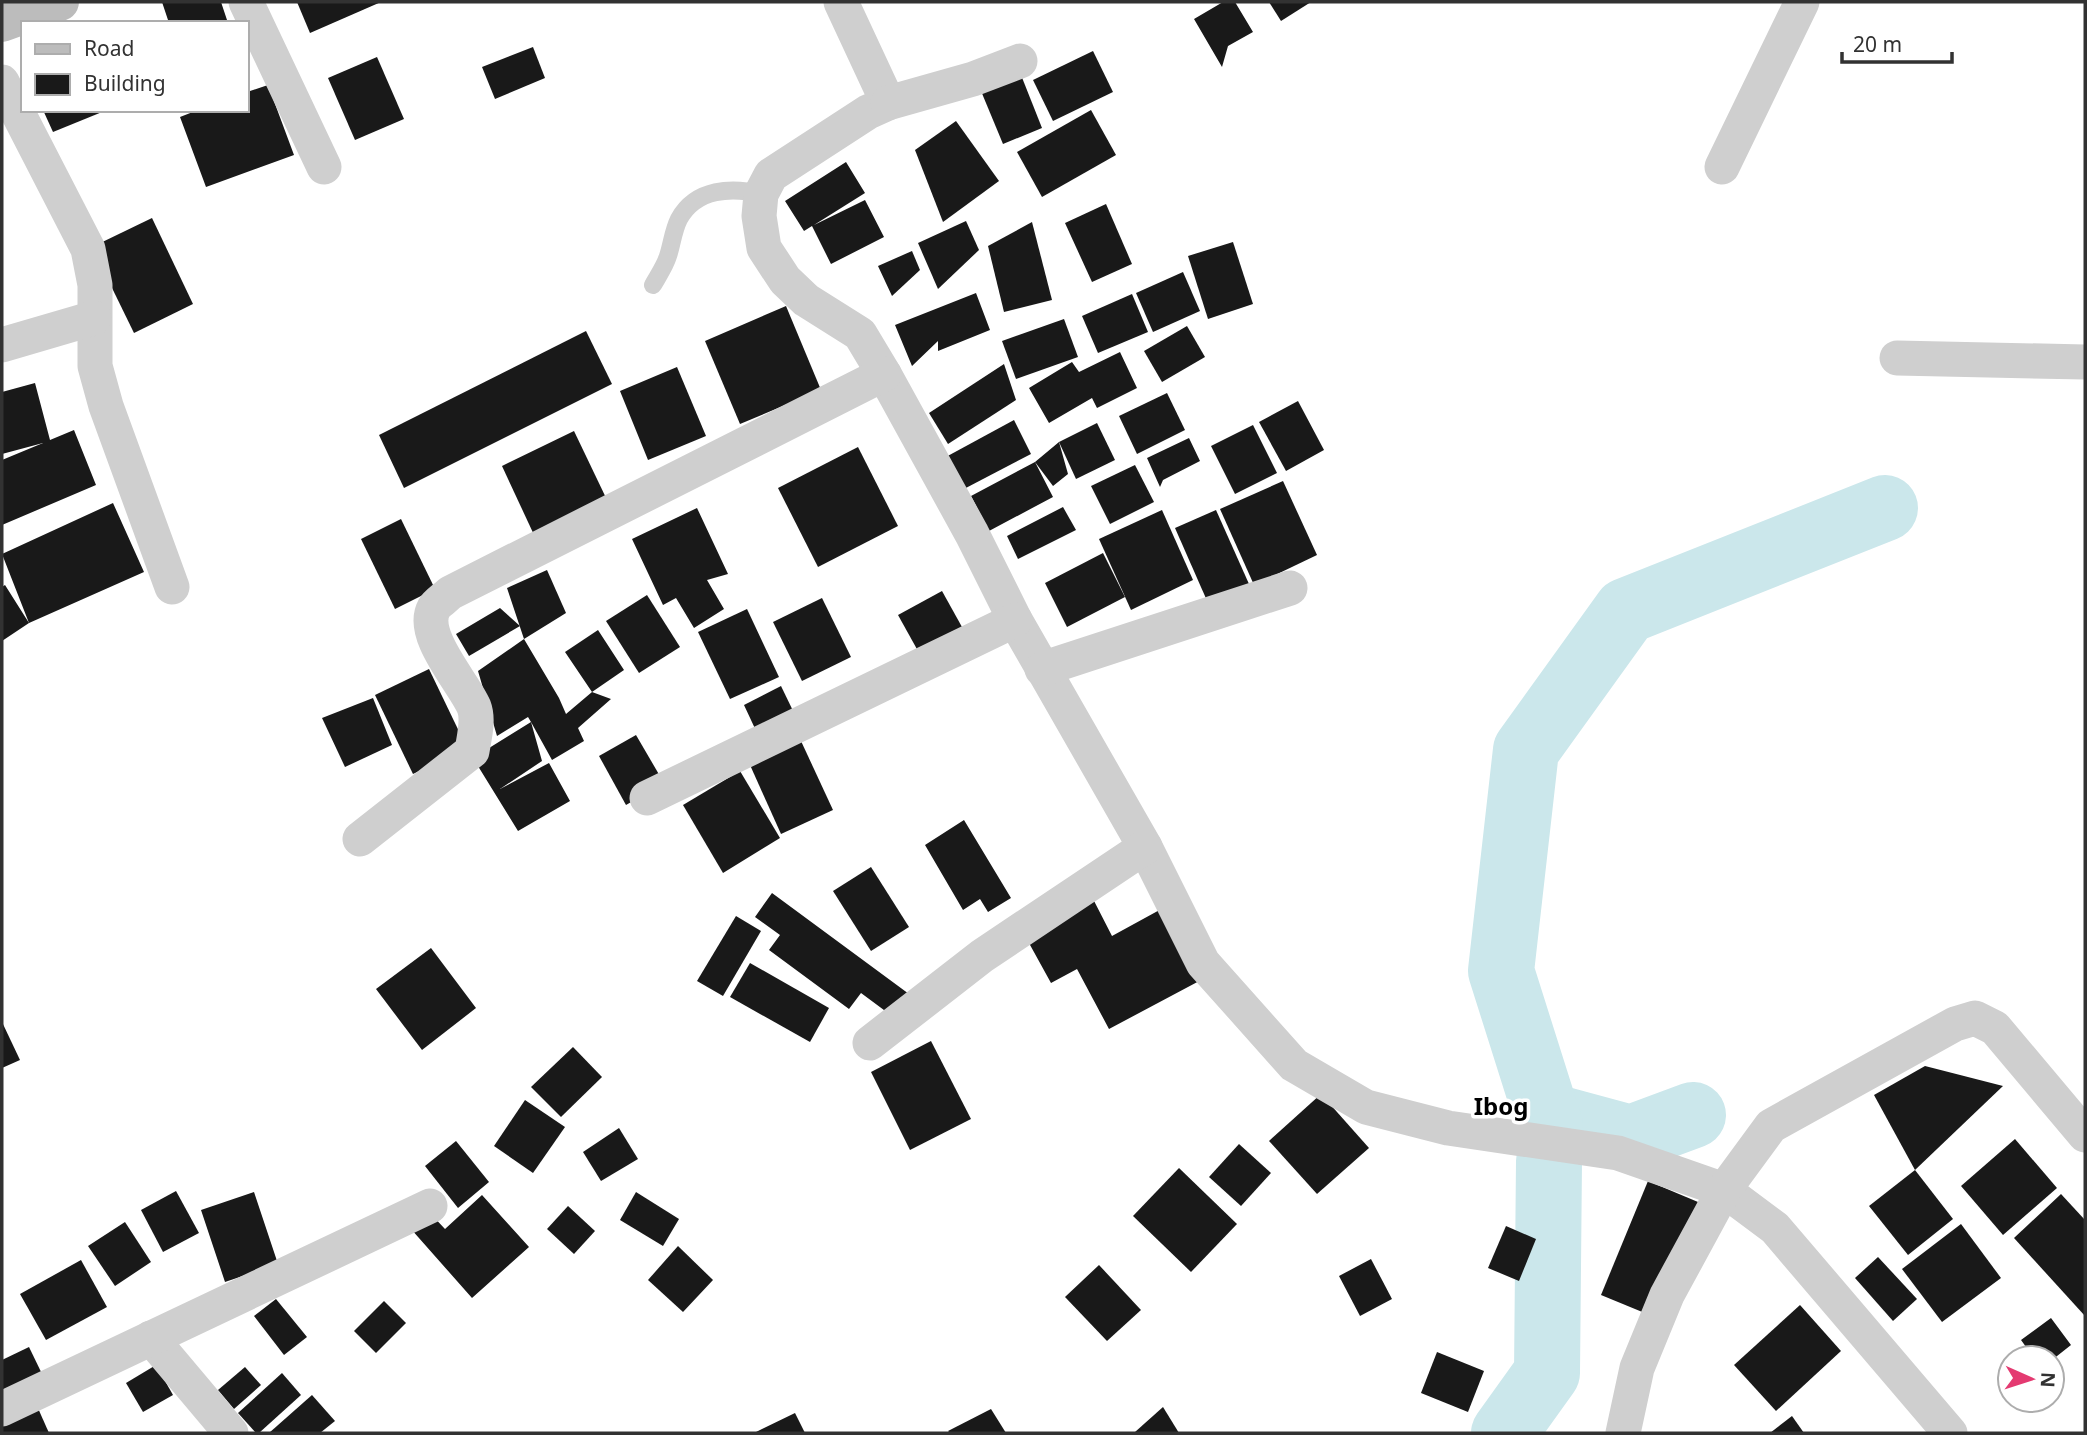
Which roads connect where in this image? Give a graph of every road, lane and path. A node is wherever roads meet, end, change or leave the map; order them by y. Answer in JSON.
{"nodes":[{"id":1,"x":60,"y":2,"type":"edge"},
{"id":2,"x":246,"y":2,"type":"edge"},
{"id":3,"x":841,"y":2,"type":"edge"},
{"id":4,"x":1802,"y":2,"type":"edge"},
{"id":5,"x":2,"y":23,"type":"edge"},
{"id":6,"x":1020,"y":61,"type":"dead end"},
{"id":7,"x":2,"y":82,"type":"edge"},
{"id":8,"x":888,"y":103,"type":"junction"},
{"id":9,"x":324,"y":167,"type":"dead end"},
{"id":10,"x":1722,"y":167,"type":"dead end"},
{"id":11,"x":761,"y":194,"type":"junction"},
{"id":12,"x":653,"y":285,"type":"dead end"},
{"id":13,"x":94,"y":318,"type":"junction"},
{"id":14,"x":2,"y":345,"type":"edge"},
{"id":15,"x":1897,"y":358,"type":"dead end"},
{"id":16,"x":2085,"y":362,"type":"edge"},
{"id":17,"x":884,"y":374,"type":"junction"},
{"id":18,"x":172,"y":587,"type":"dead end"},
{"id":19,"x":1290,"y":588,"type":"dead end"},
{"id":20,"x":1015,"y":620,"type":"junction"},
{"id":21,"x":1042,"y":669,"type":"junction"},
{"id":22,"x":647,"y":797,"type":"dead end"},
{"id":23,"x":360,"y":839,"type":"dead end"},
{"id":24,"x":1145,"y":847,"type":"junction"},
{"id":25,"x":870,"y":1043,"type":"dead end"},
{"id":26,"x":2085,"y":1135,"type":"edge"},
{"id":27,"x":1724,"y":1190,"type":"junction"},
{"id":28,"x":430,"y":1206,"type":"dead end"},
{"id":29,"x":151,"y":1338,"type":"junction"},
{"id":30,"x":2,"y":1409,"type":"edge"},
{"id":31,"x":231,"y":1433,"type":"edge"},
{"id":32,"x":1623,"y":1433,"type":"edge"},
{"id":33,"x":1950,"y":1433,"type":"edge"}],
"edges":[{"from":1,"to":5,"type":"street"},
{"from":2,"to":9,"type":"street"},
{"from":3,"to":8,"type":"street"},
{"from":4,"to":10,"type":"street"},
{"from":6,"to":8,"type":"street"},
{"from":7,"to":13,"type":"street"},
{"from":8,"to":11,"type":"street"},
{"from":11,"to":12,"type":"lane"},
{"from":11,"to":17,"type":"street"},
{"from":13,"to":14,"type":"street"},
{"from":13,"to":18,"type":"street"},
{"from":15,"to":16,"type":"street"},
{"from":17,"to":20,"type":"street"},
{"from":17,"to":23,"type":"street"},
{"from":19,"to":21,"type":"street"},
{"from":20,"to":21,"type":"street"},
{"from":20,"to":22,"type":"street"},
{"from":21,"to":24,"type":"street"},
{"from":24,"to":25,"type":"street"},
{"from":24,"to":27,"type":"street"},
{"from":26,"to":27,"type":"street"},
{"from":27,"to":32,"type":"street"},
{"from":27,"to":33,"type":"street"},
{"from":28,"to":29,"type":"street"},
{"from":29,"to":30,"type":"street"},
{"from":29,"to":31,"type":"street"}]}
